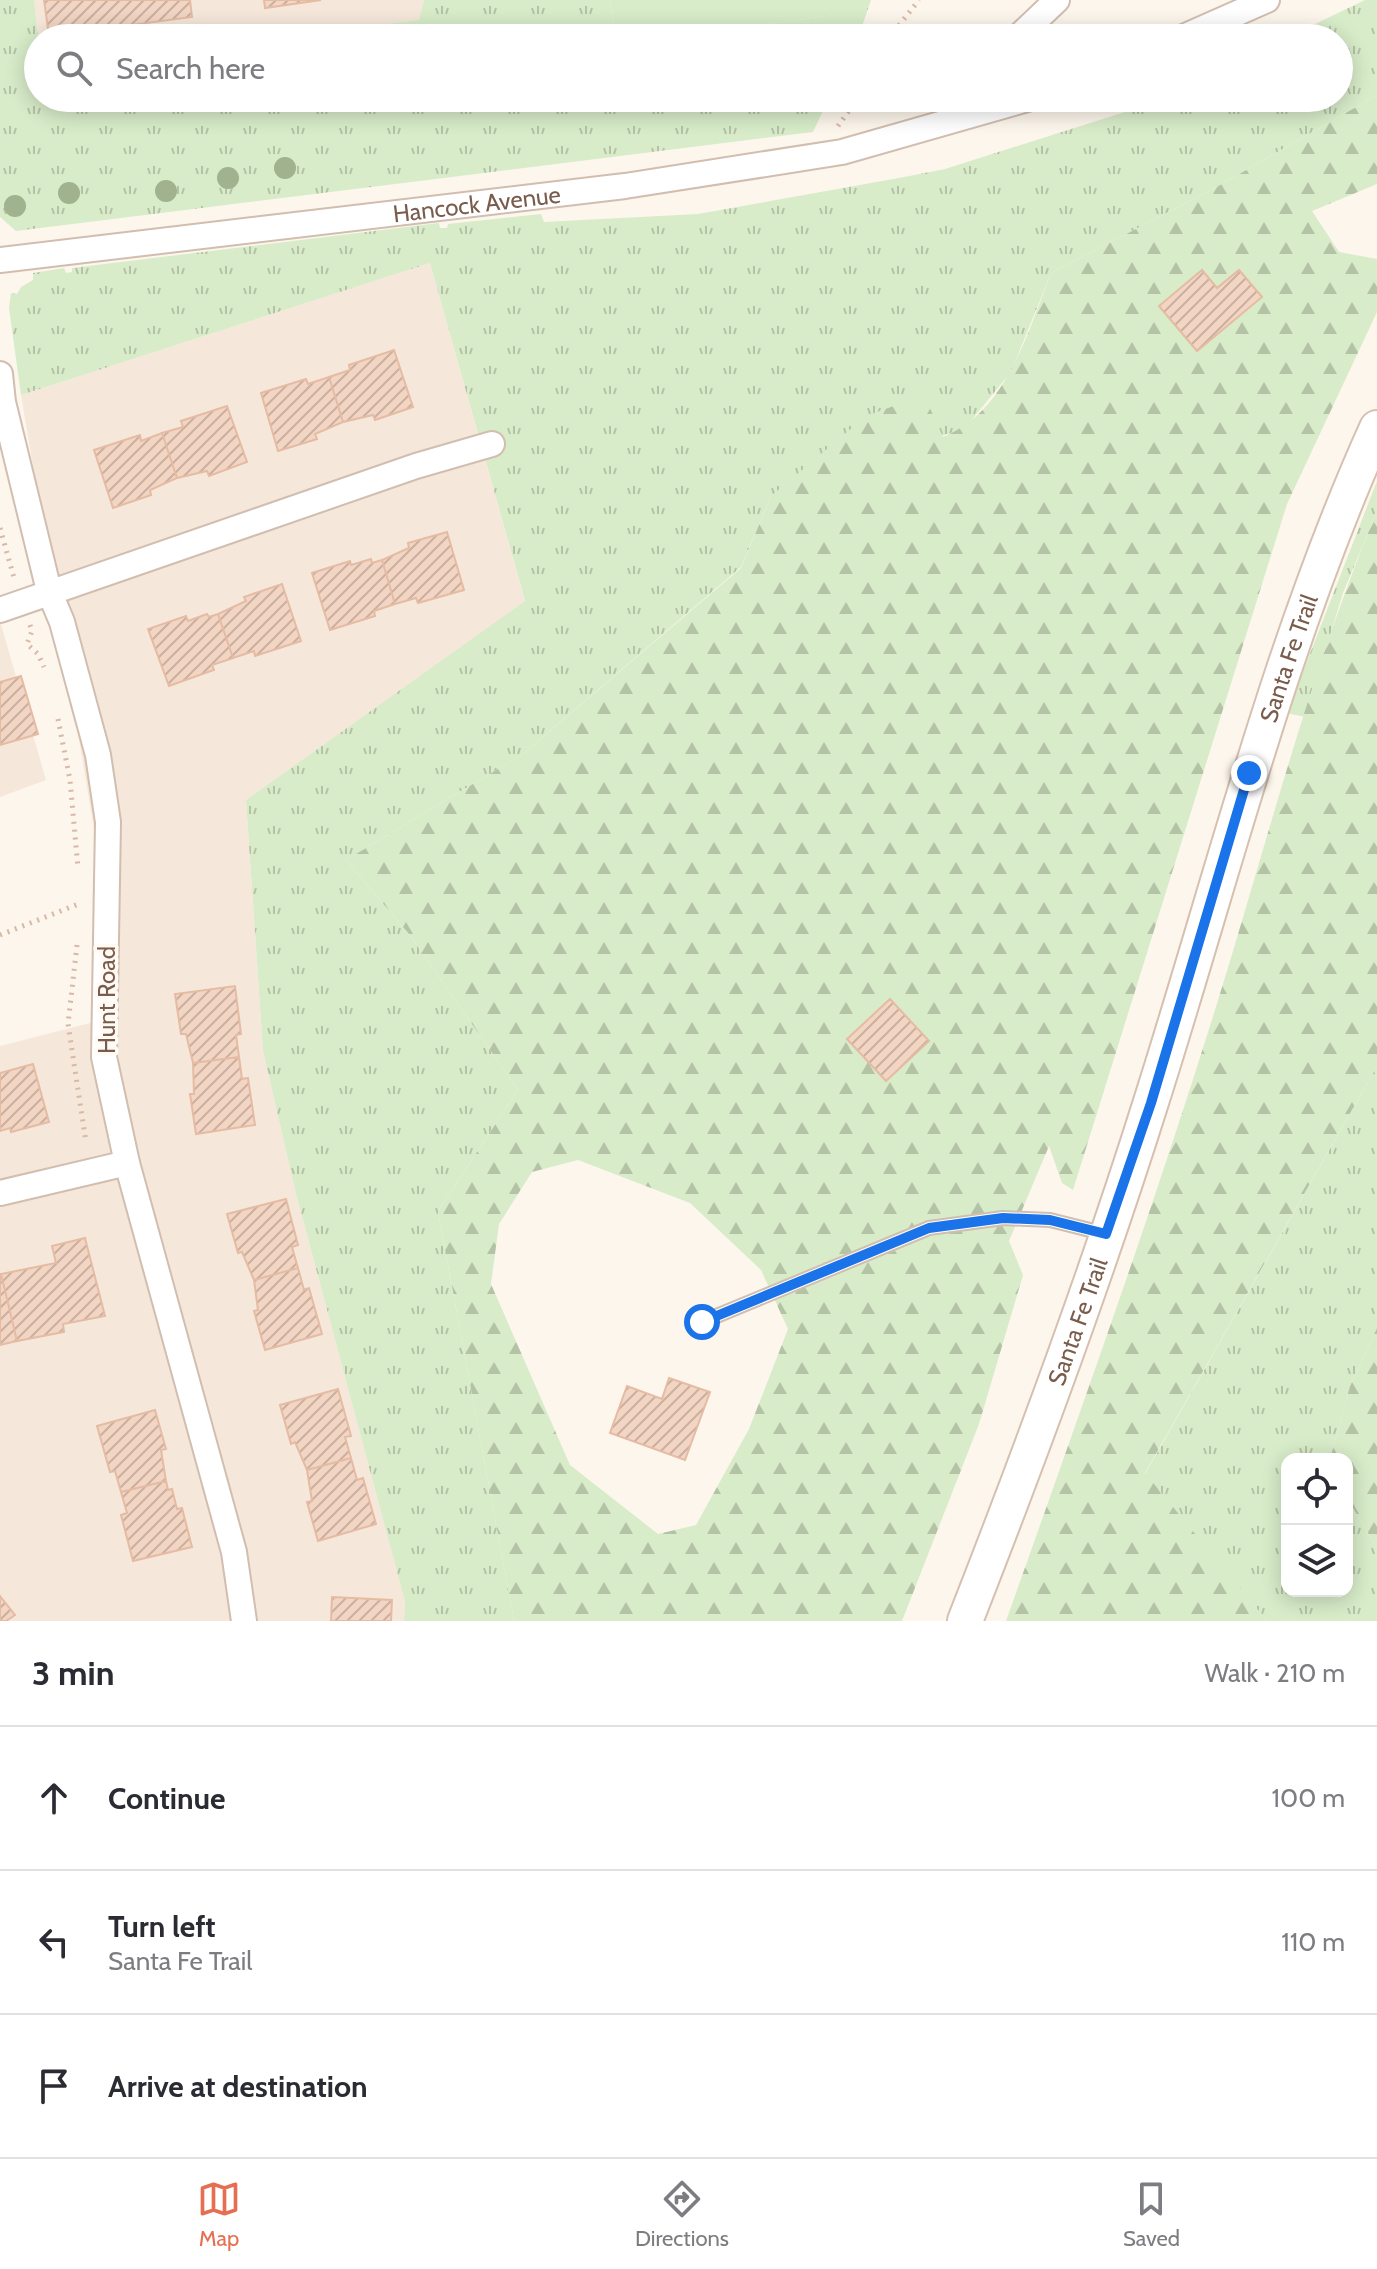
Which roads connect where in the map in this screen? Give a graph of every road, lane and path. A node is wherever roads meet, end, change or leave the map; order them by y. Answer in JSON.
{"nodes":[{"id":1,"x":919,"y":0,"type":"edge"},
{"id":2,"x":1057,"y":0,"type":"edge"},
{"id":3,"x":1267,"y":0,"type":"edge"},
{"id":4,"x":900,"y":24,"type":"edge"},
{"id":5,"x":1032,"y":24,"type":"edge"},
{"id":6,"x":1213,"y":24,"type":"edge"},
{"id":7,"x":957,"y":112,"type":"edge"},
{"id":8,"x":983,"y":112,"type":"edge"},
{"id":9,"x":949,"y":122,"type":"junction"},
{"id":10,"x":0,"y":260,"type":"edge"},
{"id":11,"x":0,"y":374,"type":"edge"},
{"id":12,"x":1377,"y":428,"type":"edge"},
{"id":13,"x":492,"y":444,"type":"dead end"},
{"id":14,"x":0,"y":528,"type":"edge"},
{"id":15,"x":49,"y":591,"type":"junction"},
{"id":16,"x":12,"y":606,"type":"edge"},
{"id":17,"x":49,"y":680,"type":"dead end"},
{"id":18,"x":57,"y":714,"type":"dead end"},
{"id":19,"x":79,"y":872,"type":"dead end"},
{"id":20,"x":80,"y":887,"type":"dead end"},
{"id":21,"x":0,"y":935,"type":"edge"},
{"id":22,"x":127,"y":1163,"type":"junction"},
{"id":23,"x":0,"y":1193,"type":"edge"},
{"id":24,"x":1106,"y":1234,"type":"junction"},
{"id":25,"x":702,"y":1322,"type":"dead end"},
{"id":26,"x":244,"y":1621,"type":"edge"},
{"id":27,"x":965,"y":1621,"type":"edge"}],
"edges":[{"from":1,"to":4,"type":"path"},
{"from":2,"to":5,"type":"street"},
{"from":3,"to":6,"type":"street"},
{"from":7,"to":9,"type":"street"},
{"from":8,"to":9,"type":"street","name":"Hancock Avenue"},
{"from":9,"to":10,"type":"street","name":"Hancock Avenue"},
{"from":11,"to":15,"type":"street","name":"Hunt Road"},
{"from":12,"to":24,"type":"street","name":"Santa Fe Trail"},
{"from":13,"to":15,"type":"street"},
{"from":14,"to":16,"type":"path"},
{"from":15,"to":16,"type":"street"},
{"from":15,"to":22,"type":"street","name":"Hunt Road"},
{"from":16,"to":17,"type":"path"},
{"from":18,"to":19,"type":"path"},
{"from":20,"to":21,"type":"path"},
{"from":22,"to":23,"type":"street"},
{"from":22,"to":26,"type":"street","name":"Hunt Road"},
{"from":24,"to":25,"type":"lane"},
{"from":24,"to":27,"type":"street","name":"Santa Fe Trail"}]}
